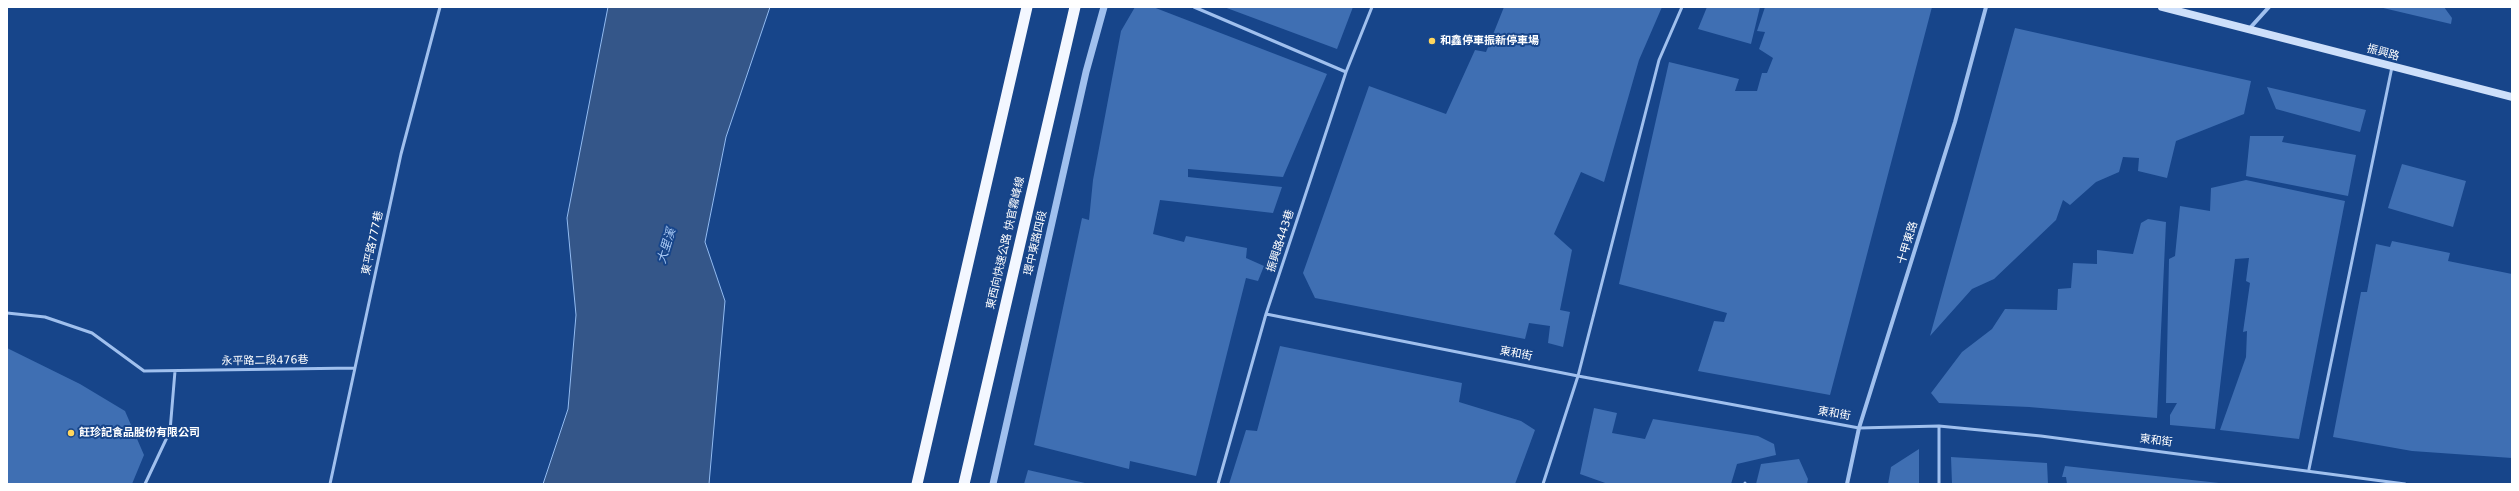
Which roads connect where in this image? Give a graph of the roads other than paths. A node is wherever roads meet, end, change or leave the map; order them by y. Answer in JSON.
{"nodes":[{"id":1,"x":440,"y":7,"type":"edge"},
{"id":2,"x":1027,"y":7,"type":"edge"},
{"id":3,"x":1075,"y":7,"type":"edge"},
{"id":4,"x":1104,"y":7,"type":"edge"},
{"id":5,"x":1194,"y":7,"type":"edge"},
{"id":6,"x":1372,"y":7,"type":"edge"},
{"id":7,"x":1682,"y":7,"type":"edge"},
{"id":8,"x":1986,"y":7,"type":"edge"},
{"id":9,"x":2162,"y":7,"type":"edge"},
{"id":10,"x":2269,"y":7,"type":"edge"},
{"id":11,"x":2250,"y":28,"type":"junction"},
{"id":12,"x":2392,"y":67,"type":"junction"},
{"id":13,"x":1346,"y":72,"type":"junction"},
{"id":14,"x":2512,"y":97,"type":"edge"},
{"id":15,"x":7,"y":313,"type":"edge"},
{"id":16,"x":1266,"y":314,"type":"junction"},
{"id":17,"x":356,"y":368,"type":"junction"},
{"id":18,"x":175,"y":371,"type":"junction"},
{"id":19,"x":1578,"y":376,"type":"junction"},
{"id":20,"x":1939,"y":426,"type":"junction"},
{"id":21,"x":1859,"y":428,"type":"junction"},
{"id":22,"x":2309,"y":469,"type":"junction"},
{"id":23,"x":145,"y":484,"type":"edge"},
{"id":24,"x":330,"y":484,"type":"edge"},
{"id":25,"x":917,"y":484,"type":"edge"},
{"id":26,"x":964,"y":484,"type":"edge"},
{"id":27,"x":993,"y":484,"type":"edge"},
{"id":28,"x":1218,"y":484,"type":"edge"},
{"id":29,"x":1543,"y":484,"type":"edge"},
{"id":30,"x":1847,"y":484,"type":"edge"},
{"id":31,"x":1939,"y":484,"type":"edge"},
{"id":32,"x":2405,"y":484,"type":"edge"}],
"edges":[{"from":1,"to":17,"type":"lane","name":"東平路777巷"},
{"from":2,"to":25,"type":"highway"},
{"from":3,"to":26,"type":"highway","name":"東西向快速公路 快官霧峰線"},
{"from":4,"to":27,"type":"street","name":"環中東路四段"},
{"from":5,"to":13,"type":"lane"},
{"from":6,"to":13,"type":"lane","name":"振興路443巷"},
{"from":7,"to":19,"type":"lane"},
{"from":8,"to":21,"type":"street","name":"十甲東路"},
{"from":9,"to":11,"type":"main road","name":"振興路"},
{"from":10,"to":11,"type":"street"},
{"from":11,"to":12,"type":"main road","name":"振興路"},
{"from":12,"to":14,"type":"main road","name":"振興路"},
{"from":12,"to":22,"type":"lane"},
{"from":13,"to":16,"type":"lane","name":"振興路443巷"},
{"from":15,"to":18,"type":"lane","name":"永平路二段476巷"},
{"from":16,"to":19,"type":"lane","name":"東和街"},
{"from":16,"to":28,"type":"lane","name":"振興路443巷"},
{"from":17,"to":18,"type":"lane","name":"永平路二段476巷"},
{"from":17,"to":24,"type":"lane","name":"東平路777巷"},
{"from":18,"to":23,"type":"lane"},
{"from":19,"to":21,"type":"lane","name":"東和街"},
{"from":19,"to":29,"type":"lane"},
{"from":20,"to":21,"type":"lane","name":"東和街"},
{"from":20,"to":22,"type":"lane","name":"東和街"},
{"from":20,"to":31,"type":"lane"},
{"from":21,"to":30,"type":"street","name":"十甲東路"},
{"from":22,"to":32,"type":"lane","name":"東和街"}]}
